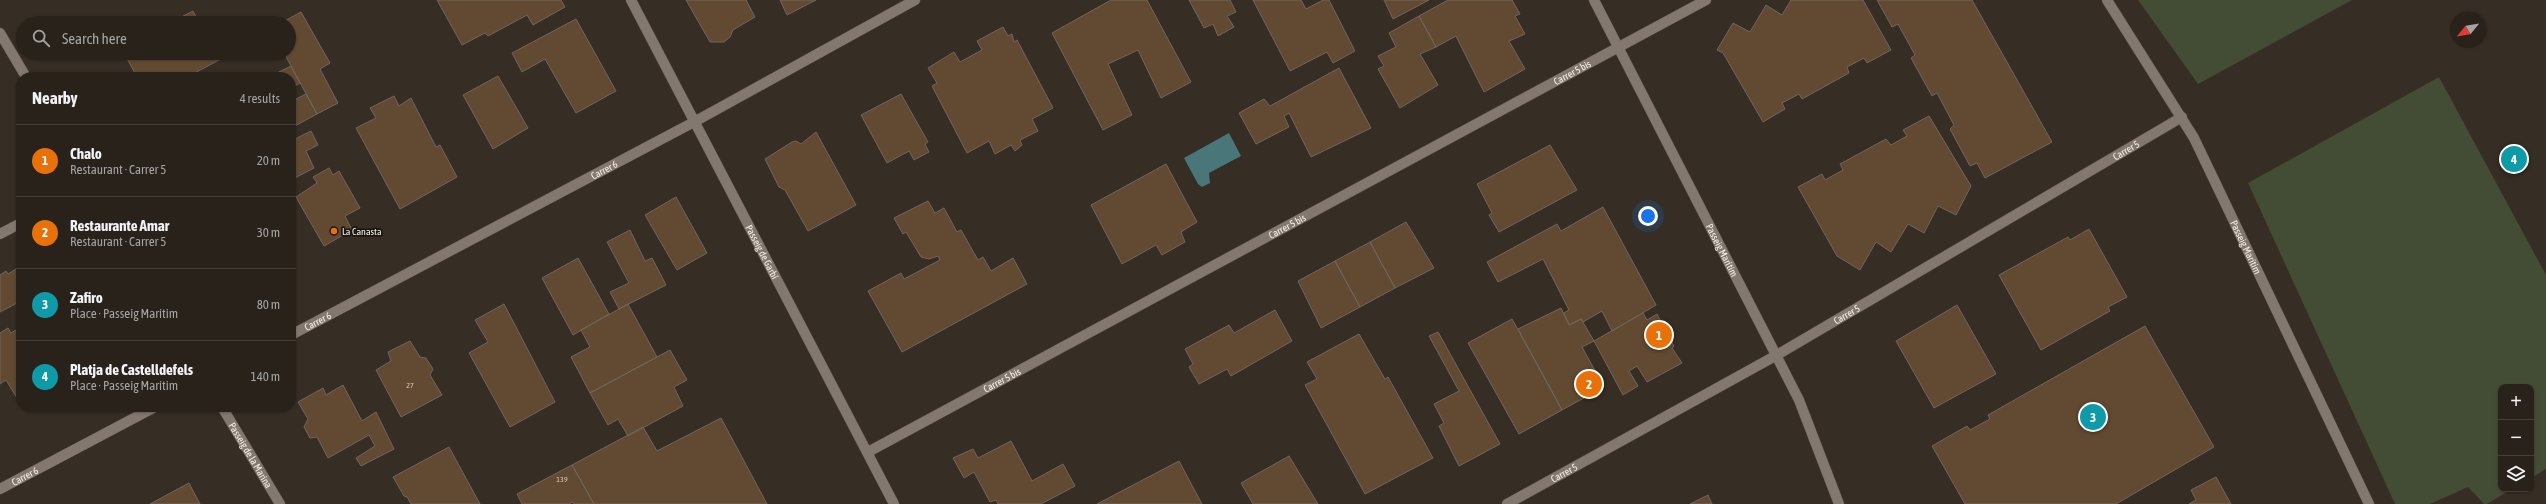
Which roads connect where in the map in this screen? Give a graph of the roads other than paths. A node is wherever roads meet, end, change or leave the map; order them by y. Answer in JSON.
{"nodes":[{"id":1,"x":631,"y":0,"type":"edge"},
{"id":2,"x":915,"y":0,"type":"edge"},
{"id":3,"x":1594,"y":0,"type":"edge"},
{"id":4,"x":1706,"y":0,"type":"edge"},
{"id":5,"x":2107,"y":0,"type":"edge"},
{"id":6,"x":0,"y":33,"type":"edge"},
{"id":7,"x":1619,"y":49,"type":"junction"},
{"id":8,"x":23,"y":72,"type":"edge"},
{"id":9,"x":2182,"y":117,"type":"junction"},
{"id":10,"x":694,"y":122,"type":"junction"},
{"id":11,"x":16,"y":226,"type":"edge"},
{"id":12,"x":0,"y":234,"type":"edge"},
{"id":13,"x":296,"y":332,"type":"edge"},
{"id":14,"x":1777,"y":355,"type":"junction"},
{"id":15,"x":145,"y":412,"type":"edge"},
{"id":16,"x":225,"y":412,"type":"edge"},
{"id":17,"x":868,"y":452,"type":"junction"},
{"id":18,"x":0,"y":489,"type":"edge"},
{"id":19,"x":280,"y":504,"type":"edge"},
{"id":20,"x":894,"y":504,"type":"edge"},
{"id":21,"x":1507,"y":504,"type":"edge"},
{"id":22,"x":1839,"y":504,"type":"edge"},
{"id":23,"x":2369,"y":504,"type":"edge"}],
"edges":[{"from":1,"to":10,"type":"street","name":"Passeig de Garbí"},
{"from":2,"to":10,"type":"street","name":"Carrer 6"},
{"from":3,"to":7,"type":"street","name":"Passeig Marítim"},
{"from":4,"to":7,"type":"street","name":"Carrer 5 bis"},
{"from":5,"to":9,"type":"street","name":"Passeig Marítim"},
{"from":6,"to":8,"type":"street"},
{"from":7,"to":14,"type":"street","name":"Passeig Marítim"},
{"from":7,"to":17,"type":"street","name":"Carrer 5 bis"},
{"from":9,"to":14,"type":"street","name":"Carrer 5"},
{"from":9,"to":23,"type":"street","name":"Passeig Marítim"},
{"from":10,"to":13,"type":"street","name":"Carrer 6"},
{"from":10,"to":17,"type":"street","name":"Passeig de Garbí"},
{"from":11,"to":12,"type":"street"},
{"from":14,"to":21,"type":"street","name":"Carrer 5"},
{"from":14,"to":22,"type":"street","name":"Passeig Marítim"},
{"from":15,"to":18,"type":"street","name":"Carrer 6"},
{"from":16,"to":19,"type":"street","name":"Passeig de la Marina"},
{"from":17,"to":20,"type":"street","name":"Passeig de Garbí"}]}
